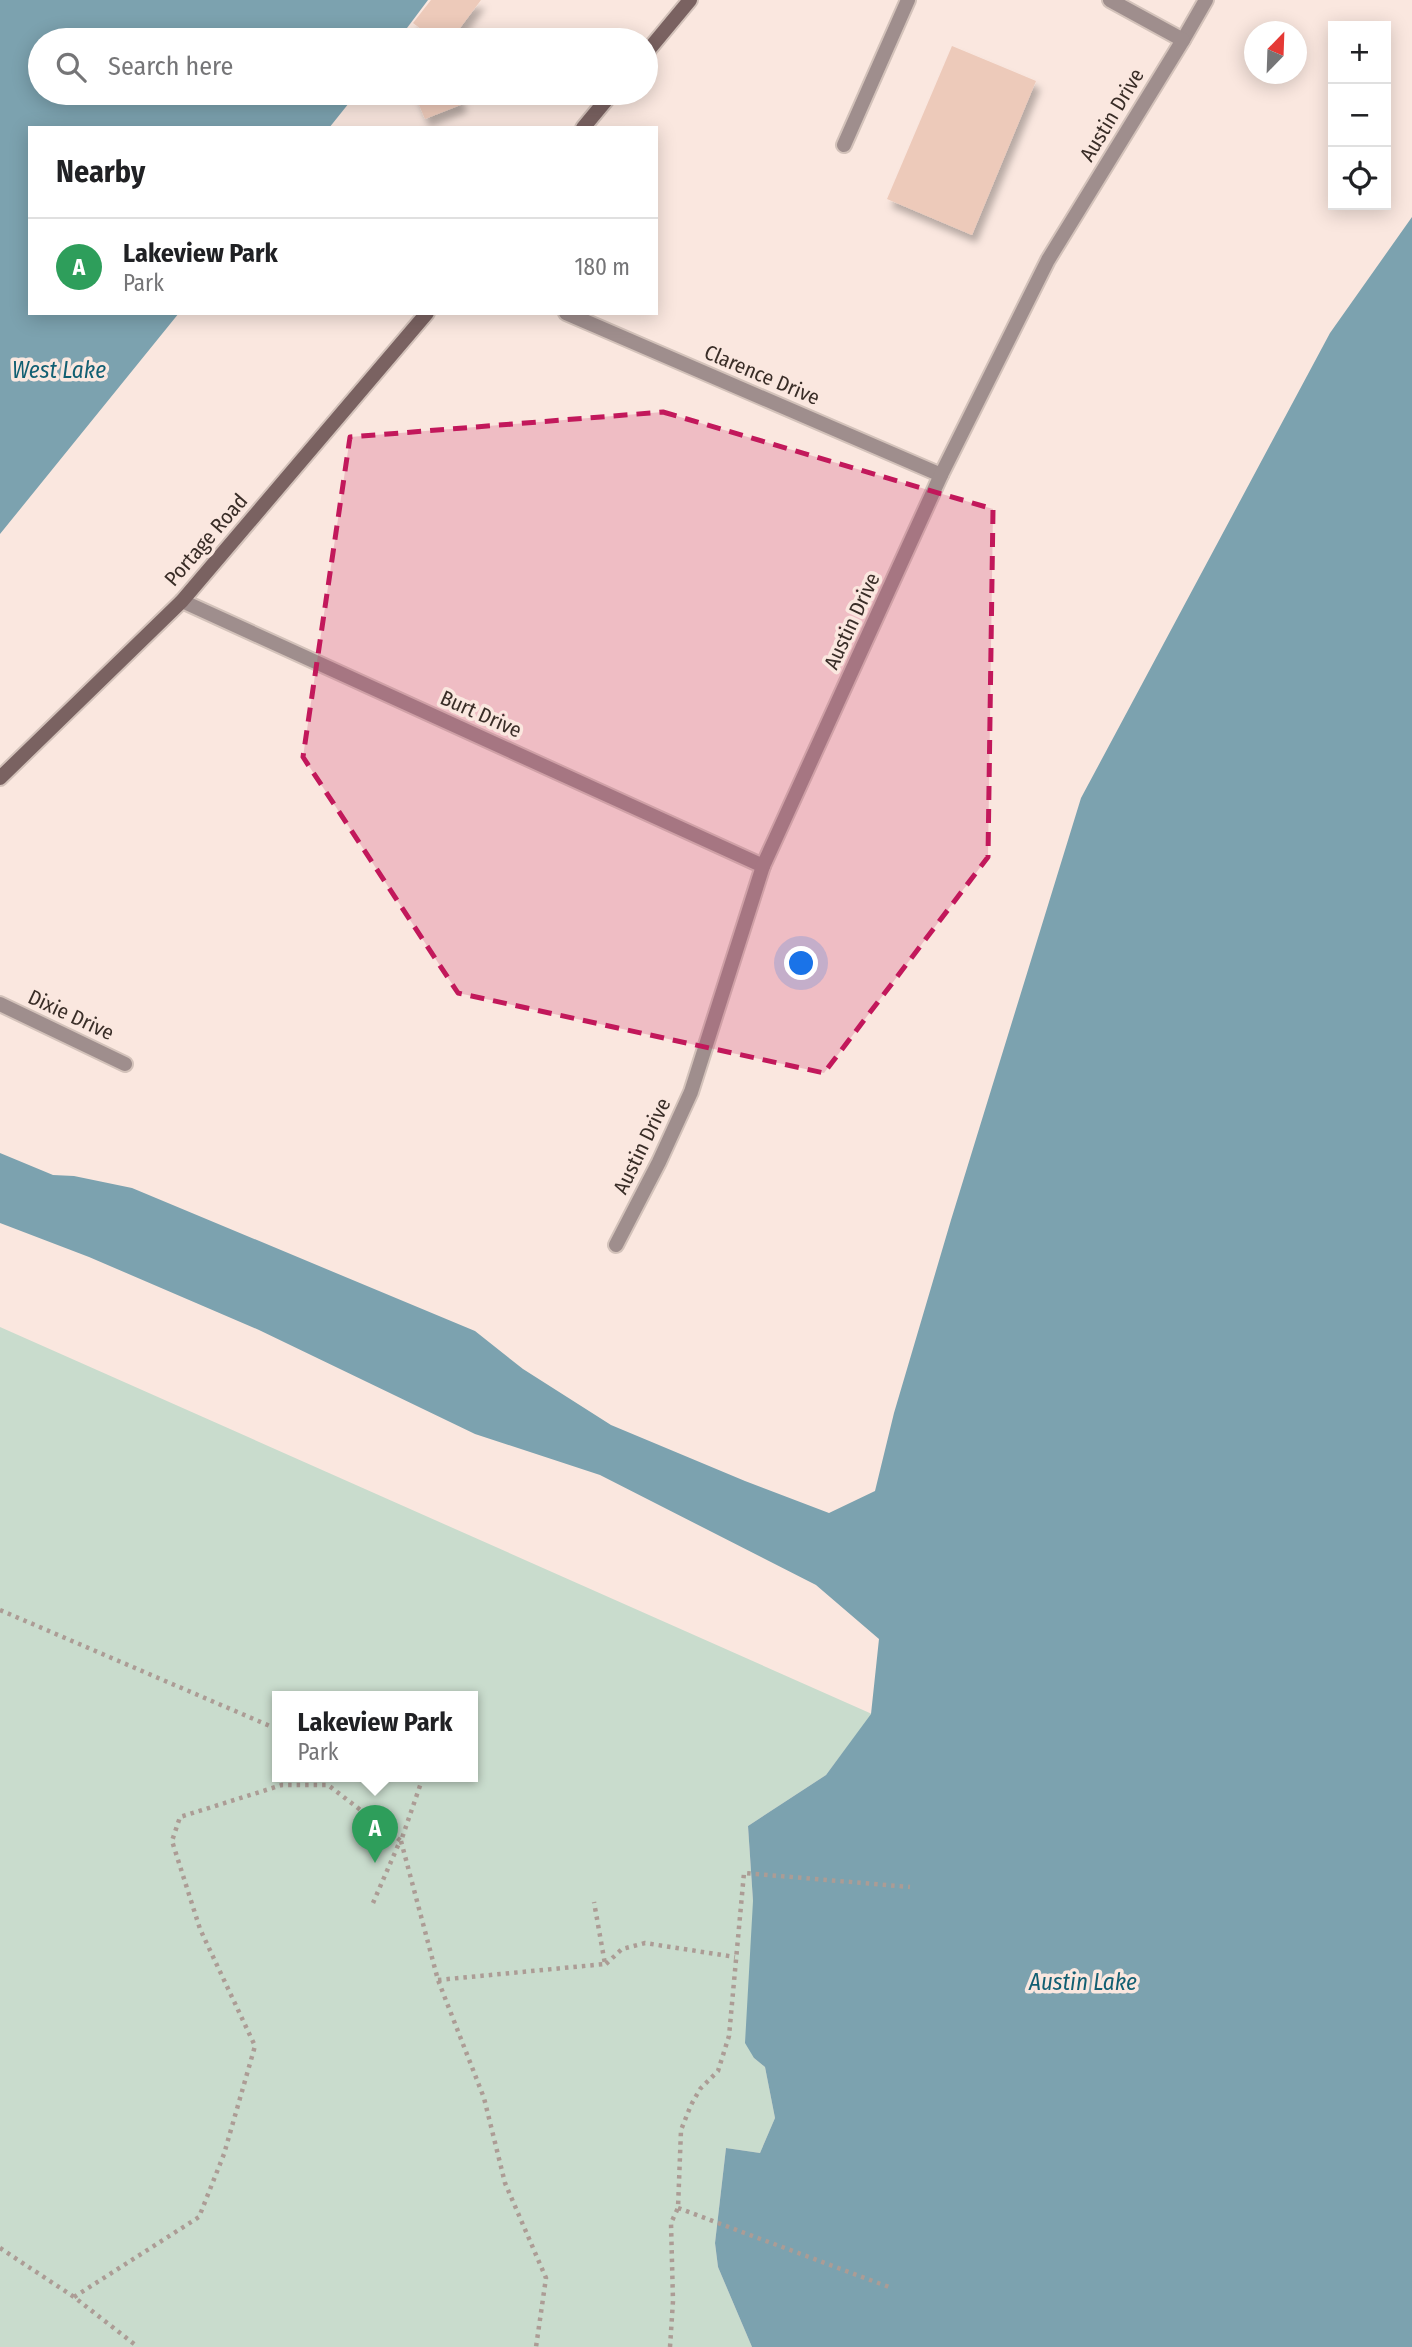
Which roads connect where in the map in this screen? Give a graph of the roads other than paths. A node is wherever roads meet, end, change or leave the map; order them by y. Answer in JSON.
{"nodes":[{"id":1,"x":690,"y":0,"type":"edge"},
{"id":2,"x":908,"y":0,"type":"edge"},
{"id":3,"x":1110,"y":0,"type":"edge"},
{"id":4,"x":1206,"y":0,"type":"edge"},
{"id":5,"x":658,"y":38,"type":"edge"},
{"id":6,"x":1183,"y":40,"type":"junction"},
{"id":7,"x":602,"y":105,"type":"edge"},
{"id":8,"x":585,"y":126,"type":"edge"},
{"id":9,"x":844,"y":145,"type":"dead end"},
{"id":10,"x":425,"y":315,"type":"edge"},
{"id":11,"x":571,"y":315,"type":"edge"},
{"id":12,"x":941,"y":475,"type":"junction"},
{"id":13,"x":182,"y":601,"type":"junction"},
{"id":14,"x":0,"y":778,"type":"edge"},
{"id":15,"x":762,"y":866,"type":"junction"},
{"id":16,"x":0,"y":1004,"type":"edge"},
{"id":17,"x":125,"y":1064,"type":"dead end"},
{"id":18,"x":616,"y":1245,"type":"dead end"}],
"edges":[{"from":1,"to":5,"type":"street"},
{"from":2,"to":9,"type":"street"},
{"from":3,"to":6,"type":"street"},
{"from":4,"to":6,"type":"street","name":"Austin Drive"},
{"from":6,"to":12,"type":"street","name":"Austin Drive"},
{"from":7,"to":8,"type":"street"},
{"from":10,"to":13,"type":"street","name":"Portage Road"},
{"from":11,"to":12,"type":"street","name":"Clarence Drive"},
{"from":12,"to":15,"type":"street","name":"Austin Drive"},
{"from":13,"to":14,"type":"street","name":"Portage Road"},
{"from":13,"to":15,"type":"street","name":"Burt Drive"},
{"from":15,"to":18,"type":"street","name":"Austin Drive"},
{"from":16,"to":17,"type":"street","name":"Dixie Drive"}]}
